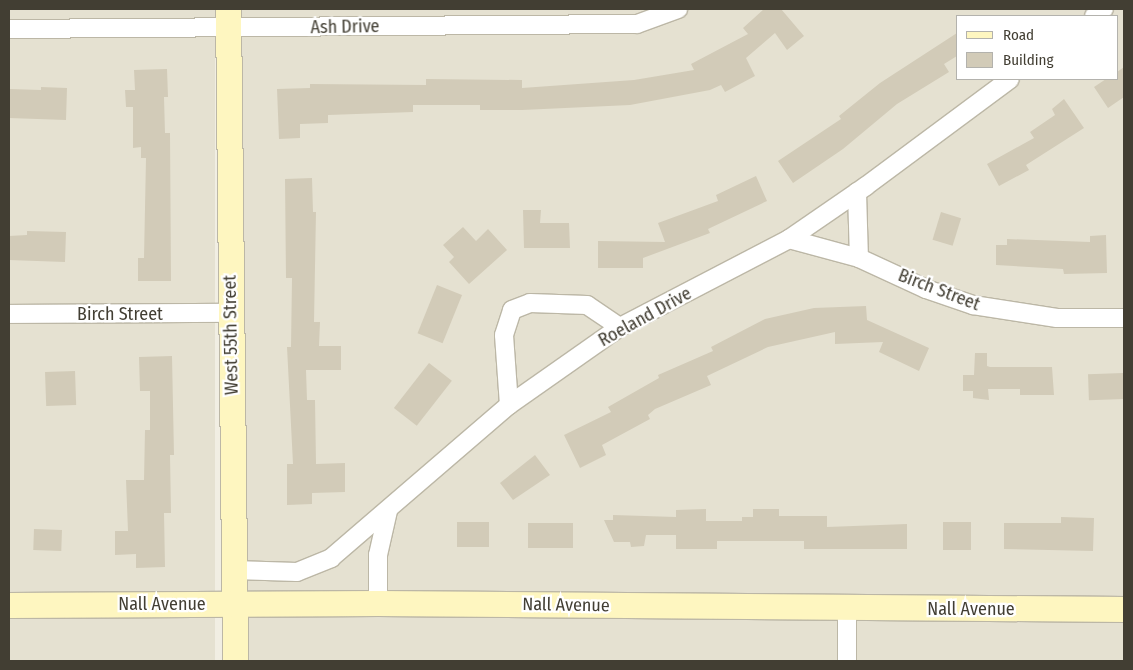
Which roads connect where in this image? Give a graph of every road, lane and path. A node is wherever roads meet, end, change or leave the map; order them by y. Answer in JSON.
{"nodes":[{"id":1,"x":678,"y":9,"type":"edge"},
{"id":2,"x":228,"y":18,"type":"edge"},
{"id":3,"x":9,"y":29,"type":"edge"},
{"id":4,"x":1009,"y":80,"type":"edge"},
{"id":5,"x":857,"y":192,"type":"junction"},
{"id":6,"x":789,"y":238,"type":"junction"},
{"id":7,"x":859,"y":258,"type":"junction"},
{"id":8,"x":231,"y":313,"type":"junction"},
{"id":9,"x":9,"y":314,"type":"edge"},
{"id":10,"x":1124,"y":318,"type":"edge"},
{"id":11,"x":620,"y":327,"type":"junction"},
{"id":12,"x":509,"y":405,"type":"junction"},
{"id":13,"x":388,"y":511,"type":"junction"},
{"id":14,"x":234,"y":570,"type":"junction"},
{"id":15,"x":378,"y":603,"type":"junction"},
{"id":16,"x":235,"y":604,"type":"junction"},
{"id":17,"x":9,"y":605,"type":"edge"},
{"id":18,"x":847,"y":608,"type":"junction"},
{"id":19,"x":1124,"y":609,"type":"edge"},
{"id":20,"x":234,"y":661,"type":"edge"},
{"id":21,"x":847,"y":661,"type":"edge"}],
"edges":[{"from":1,"to":2,"type":"street","name":"Ash Drive"},
{"from":2,"to":3,"type":"street","name":"Ash Drive"},
{"from":2,"to":8,"type":"street","name":"West 55th Street"},
{"from":4,"to":5,"type":"street","name":"Roeland Drive"},
{"from":5,"to":6,"type":"street","name":"Roeland Drive"},
{"from":5,"to":7,"type":"street"},
{"from":6,"to":7,"type":"street","name":"Birch Street"},
{"from":6,"to":11,"type":"street","name":"Roeland Drive"},
{"from":7,"to":10,"type":"street","name":"Birch Street"},
{"from":8,"to":9,"type":"street","name":"Birch Street"},
{"from":8,"to":14,"type":"street","name":"West 55th Street"},
{"from":11,"to":12,"type":"street","name":"Roeland Drive"},
{"from":11,"to":12,"type":"street"},
{"from":12,"to":13,"type":"street","name":"Roeland Drive"},
{"from":13,"to":14,"type":"street","name":"Roeland Drive"},
{"from":13,"to":15,"type":"street"},
{"from":14,"to":16,"type":"street","name":"West 55th Street"},
{"from":15,"to":16,"type":"street","name":"Nall Avenue"},
{"from":15,"to":18,"type":"street","name":"Nall Avenue"},
{"from":16,"to":17,"type":"street","name":"Nall Avenue"},
{"from":16,"to":20,"type":"street","name":"West 55th Street"},
{"from":18,"to":19,"type":"street","name":"Nall Avenue"},
{"from":18,"to":21,"type":"street"}]}
